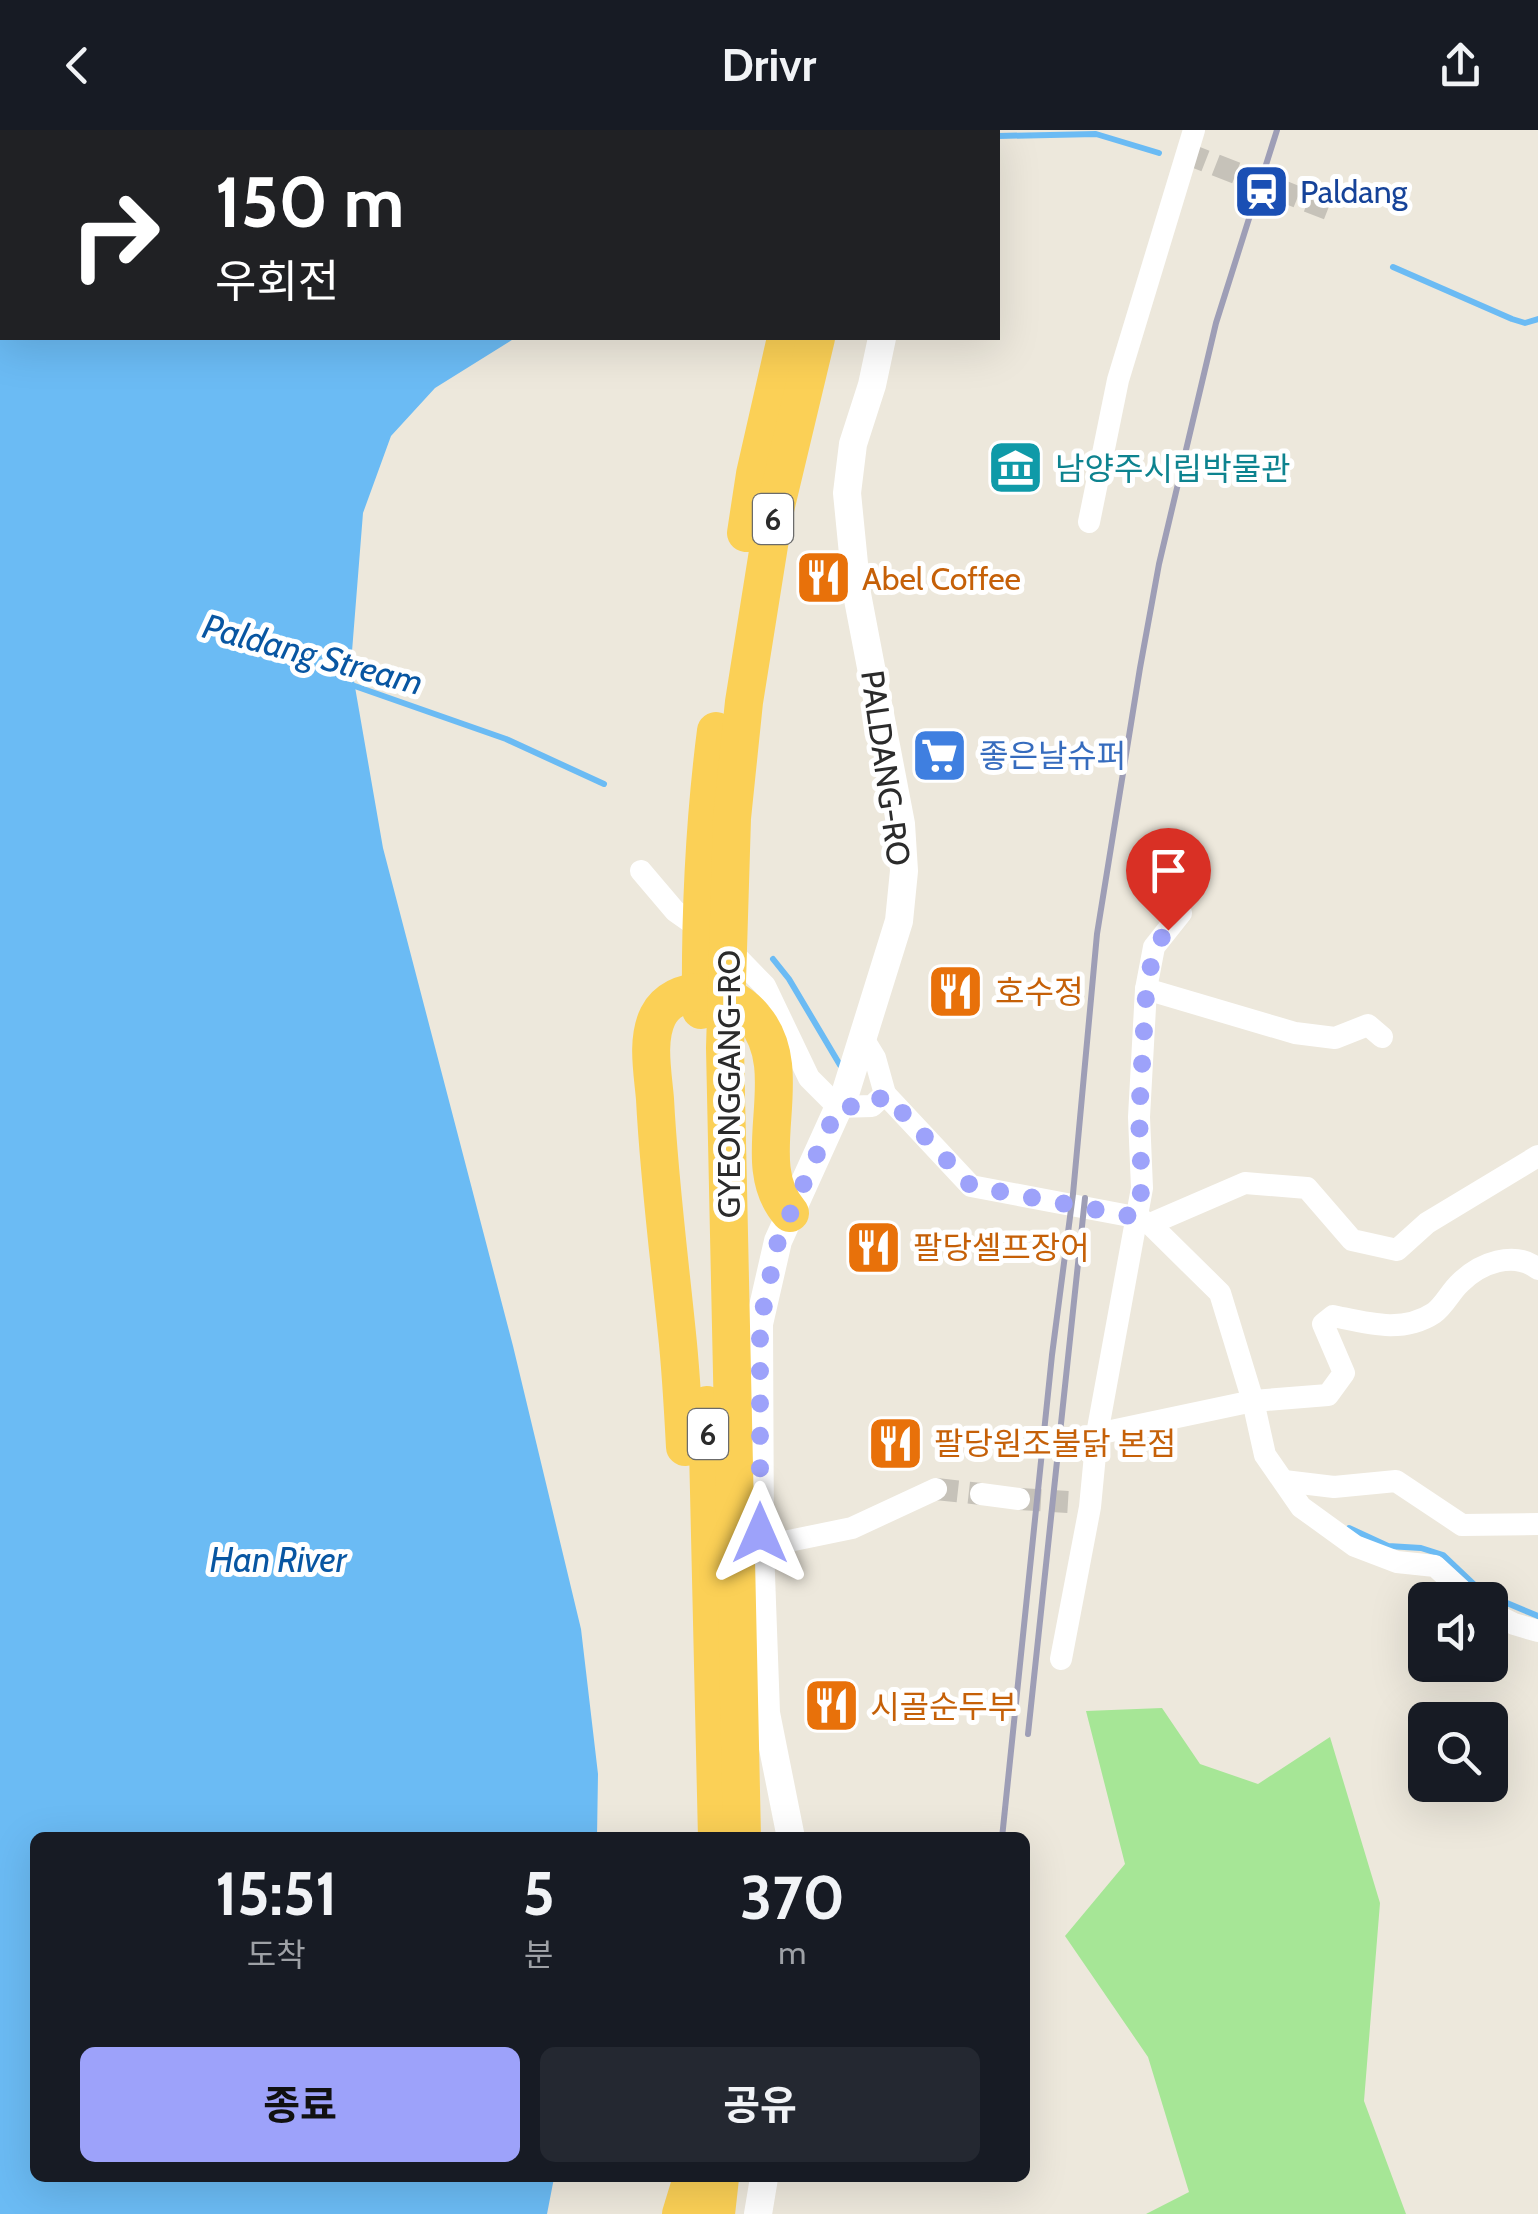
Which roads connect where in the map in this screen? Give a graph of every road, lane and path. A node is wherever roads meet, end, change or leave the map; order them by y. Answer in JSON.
{"nodes":[{"id":1,"x":1194,"y":130,"type":"edge"},
{"id":2,"x":786,"y":340,"type":"edge"},
{"id":3,"x":816,"y":340,"type":"edge"},
{"id":4,"x":882,"y":340,"type":"edge"},
{"id":5,"x":1088,"y":522,"type":"dead end"},
{"id":6,"x":733,"y":695,"type":"junction"},
{"id":7,"x":641,"y":871,"type":"dead end"},
{"id":8,"x":1181,"y":913,"type":"dead end"},
{"id":9,"x":1146,"y":989,"type":"junction"},
{"id":10,"x":1382,"y":1037,"type":"dead end"},
{"id":11,"x":713,"y":1039,"type":"junction"},
{"id":12,"x":861,"y":1049,"type":"junction"},
{"id":13,"x":885,"y":1094,"type":"junction"},
{"id":14,"x":842,"y":1099,"type":"junction"},
{"id":15,"x":1538,"y":1156,"type":"edge"},
{"id":16,"x":790,"y":1213,"type":"junction"},
{"id":17,"x":1143,"y":1220,"type":"junction"},
{"id":18,"x":1538,"y":1269,"type":"edge"},
{"id":19,"x":1252,"y":1401,"type":"junction"},
{"id":20,"x":1098,"y":1434,"type":"junction"},
{"id":21,"x":1284,"y":1481,"type":"junction"},
{"id":22,"x":936,"y":1489,"type":"tunnel mouth"},
{"id":23,"x":981,"y":1494,"type":"tunnel mouth"},
{"id":24,"x":1019,"y":1498,"type":"tunnel mouth"},
{"id":25,"x":1538,"y":1524,"type":"edge"},
{"id":26,"x":760,"y":1547,"type":"junction"},
{"id":27,"x":1452,"y":1582,"type":"edge"},
{"id":28,"x":1508,"y":1621,"type":"edge"},
{"id":29,"x":711,"y":1628,"type":"junction"},
{"id":30,"x":1538,"y":1631,"type":"edge"},
{"id":31,"x":1061,"y":1659,"type":"dead end"},
{"id":32,"x":717,"y":1832,"type":"edge"},
{"id":33,"x":742,"y":1832,"type":"edge"},
{"id":34,"x":790,"y":1832,"type":"edge"},
{"id":35,"x":693,"y":2182,"type":"edge"},
{"id":36,"x":694,"y":2182,"type":"edge"},
{"id":37,"x":720,"y":2182,"type":"edge"},
{"id":38,"x":763,"y":2182,"type":"edge"},
{"id":39,"x":681,"y":2214,"type":"edge"},
{"id":40,"x":690,"y":2214,"type":"edge"},
{"id":41,"x":716,"y":2214,"type":"edge"},
{"id":42,"x":758,"y":2214,"type":"edge"}],
"edges":[{"from":1,"to":5,"type":"street"},
{"from":2,"to":6,"type":"highway","name":"GYEONGGANG-RO","number":"6"},
{"from":3,"to":6,"type":"highway","name":"GYEONGGANG-RO","number":"6"},
{"from":4,"to":12,"type":"street","name":"PALDANG-RO"},
{"from":6,"to":11,"type":"highway","name":"GYEONGGANG-RO","number":"6"},
{"from":7,"to":14,"type":"street"},
{"from":8,"to":9,"type":"street"},
{"from":9,"to":10,"type":"street"},
{"from":9,"to":17,"type":"street"},
{"from":11,"to":29,"type":"highway","name":"GYEONGGANG-RO","number":"6"},
{"from":11,"to":33,"type":"highway","name":"GYEONGGANG-RO","number":"6"},
{"from":12,"to":13,"type":"street"},
{"from":12,"to":14,"type":"street","name":"PALDANG-RO"},
{"from":13,"to":14,"type":"street"},
{"from":13,"to":17,"type":"street"},
{"from":14,"to":16,"type":"street","name":"PALDANG-RO"},
{"from":15,"to":17,"type":"street"},
{"from":16,"to":26,"type":"street","name":"PALDANG-RO"},
{"from":16,"to":29,"type":"highway"},
{"from":17,"to":19,"type":"street"},
{"from":17,"to":20,"type":"street"},
{"from":18,"to":19,"type":"street"},
{"from":19,"to":20,"type":"street"},
{"from":19,"to":21,"type":"street"},
{"from":20,"to":31,"type":"street"},
{"from":21,"to":25,"type":"street"},
{"from":21,"to":27,"type":"street"},
{"from":22,"to":26,"type":"street"},
{"from":23,"to":24,"type":"street"},
{"from":26,"to":34,"type":"street","name":"PALDANG-RO"},
{"from":28,"to":30,"type":"street"},
{"from":29,"to":32,"type":"highway","name":"GYEONGGANG-RO","number":"6"},
{"from":35,"to":39,"type":"highway"},
{"from":36,"to":40,"type":"highway"},
{"from":37,"to":41,"type":"highway"},
{"from":38,"to":42,"type":"street"}]}
